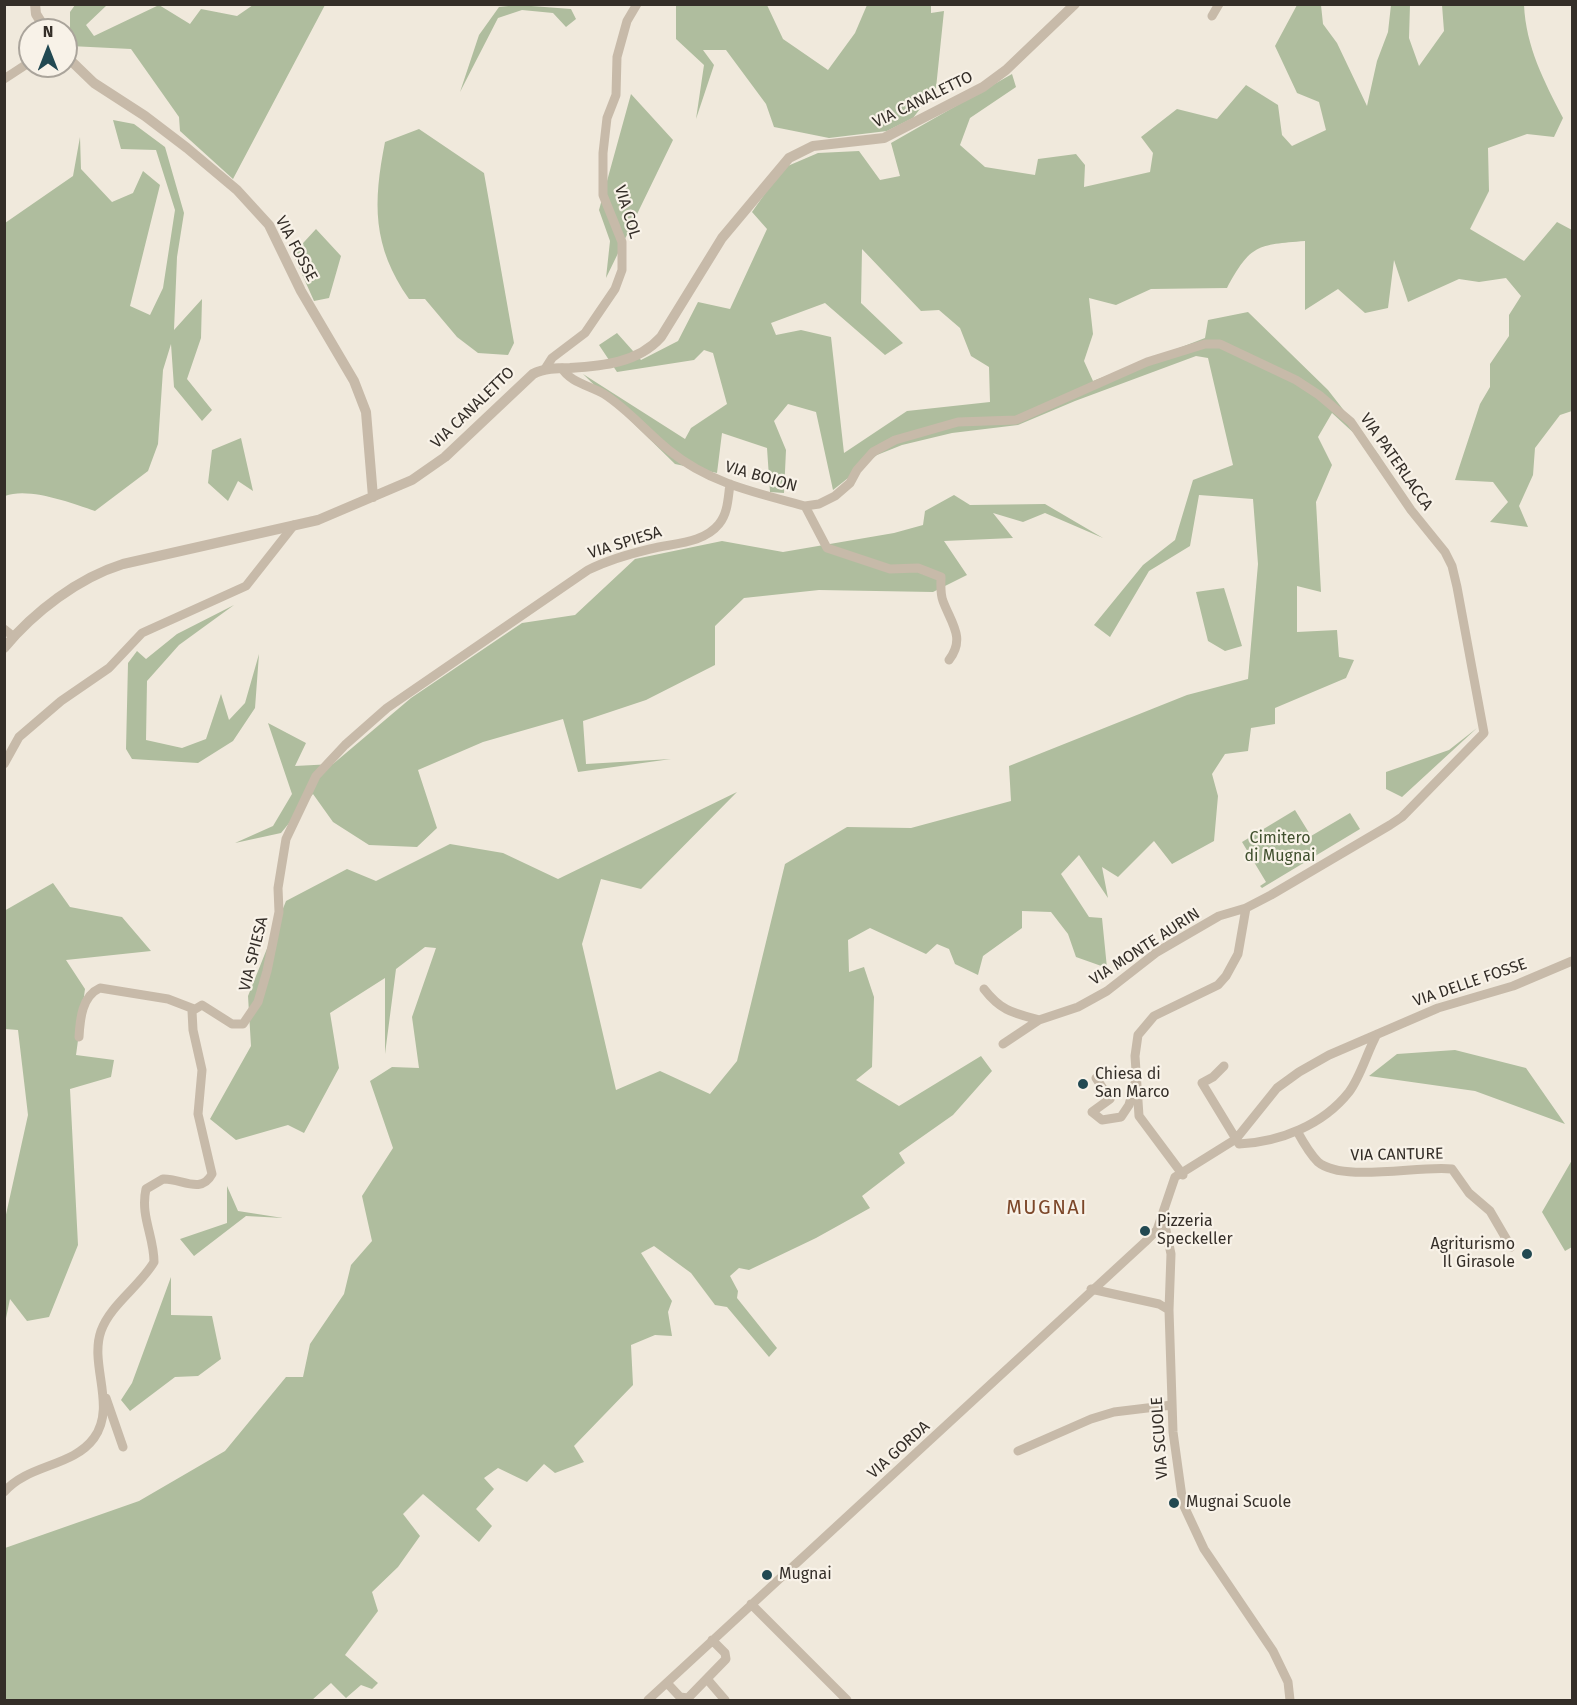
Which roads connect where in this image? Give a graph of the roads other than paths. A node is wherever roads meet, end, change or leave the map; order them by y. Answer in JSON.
{"nodes":[{"id":1,"x":637,"y":4,"type":"edge"},
{"id":2,"x":1076,"y":4,"type":"edge"},
{"id":3,"x":1219,"y":4,"type":"edge"},
{"id":4,"x":1212,"y":16,"type":"dead end"},
{"id":5,"x":78,"y":68,"type":"edge"},
{"id":6,"x":18,"y":70,"type":"edge"},
{"id":7,"x":4,"y":80,"type":"edge"},
{"id":8,"x":562,"y":368,"type":"junction"},
{"id":9,"x":545,"y":369,"type":"junction"},
{"id":10,"x":730,"y":484,"type":"junction"},
{"id":11,"x":373,"y":497,"type":"junction"},
{"id":12,"x":805,"y":506,"type":"junction"},
{"id":13,"x":294,"y":525,"type":"junction"},
{"id":14,"x":4,"y":629,"type":"edge"},
{"id":15,"x":14,"y":637,"type":"junction"},
{"id":16,"x":4,"y":648,"type":"edge"},
{"id":17,"x":950,"y":660,"type":"dead end"},
{"id":18,"x":4,"y":764,"type":"edge"},
{"id":19,"x":1390,"y":825,"type":"joint"},
{"id":20,"x":1246,"y":908,"type":"junction"},
{"id":21,"x":1572,"y":961,"type":"edge"},
{"id":22,"x":984,"y":989,"type":"dead end"},
{"id":23,"x":194,"y":1009,"type":"junction"},
{"id":24,"x":1039,"y":1020,"type":"junction"},
{"id":25,"x":1377,"y":1034,"type":"junction"},
{"id":26,"x":79,"y":1037,"type":"dead end"},
{"id":27,"x":1003,"y":1044,"type":"dead end"},
{"id":28,"x":1224,"y":1066,"type":"dead end"},
{"id":29,"x":1096,"y":1078,"type":"dead end"},
{"id":30,"x":1136,"y":1081,"type":"junction"},
{"id":31,"x":1297,"y":1131,"type":"junction"},
{"id":32,"x":1236,"y":1139,"type":"junction"},
{"id":33,"x":1183,"y":1175,"type":"junction"},
{"id":34,"x":1163,"y":1216,"type":"junction"},
{"id":35,"x":1511,"y":1247,"type":"dead end"},
{"id":36,"x":1091,"y":1289,"type":"junction"},
{"id":37,"x":1169,"y":1310,"type":"junction"},
{"id":38,"x":102,"y":1387,"type":"junction"},
{"id":39,"x":1172,"y":1405,"type":"junction"},
{"id":40,"x":123,"y":1448,"type":"dead end"},
{"id":41,"x":1018,"y":1451,"type":"dead end"},
{"id":42,"x":4,"y":1492,"type":"edge"},
{"id":43,"x":751,"y":1604,"type":"junction"},
{"id":44,"x":712,"y":1640,"type":"junction"},
{"id":45,"x":706,"y":1679,"type":"junction"},
{"id":46,"x":667,"y":1683,"type":"junction"},
{"id":47,"x":648,"y":1701,"type":"edge"},
{"id":48,"x":725,"y":1701,"type":"edge"},
{"id":49,"x":848,"y":1701,"type":"edge"},
{"id":50,"x":1290,"y":1701,"type":"edge"}],
"edges":[{"from":1,"to":9,"type":"street","name":"VIA COL"},
{"from":2,"to":8,"type":"street","name":"VIA CANALETTO"},
{"from":3,"to":4,"type":"street"},
{"from":5,"to":11,"type":"street","name":"VIA FOSSE"},
{"from":6,"to":7,"type":"street"},
{"from":8,"to":9,"type":"street","name":"VIA CANALETTO"},
{"from":8,"to":10,"type":"street","name":"VIA BOION"},
{"from":9,"to":11,"type":"street","name":"VIA CANALETTO"},
{"from":10,"to":12,"type":"street","name":"VIA BOION"},
{"from":10,"to":23,"type":"street","name":"VIA SPIESA"},
{"from":11,"to":13,"type":"street","name":"VIA CANALETTO"},
{"from":12,"to":17,"type":"street","name":"VIA BOION"},
{"from":12,"to":19,"type":"street","name":"VIA PATERLACCA"},
{"from":13,"to":15,"type":"street","name":"VIA CANALETTO"},
{"from":13,"to":18,"type":"street"},
{"from":14,"to":15,"type":"street"},
{"from":15,"to":16,"type":"street","name":"VIA CANALETTO"},
{"from":19,"to":20,"type":"street","name":"VIA MONTE AURIN"},
{"from":20,"to":24,"type":"street","name":"VIA MONTE AURIN"},
{"from":20,"to":30,"type":"street"},
{"from":21,"to":25,"type":"street","name":"VIA DELLE FOSSE"},
{"from":22,"to":24,"type":"street"},
{"from":23,"to":26,"type":"street"},
{"from":23,"to":38,"type":"street"},
{"from":24,"to":27,"type":"street","name":"VIA MONTE AURIN"},
{"from":25,"to":31,"type":"street"},
{"from":25,"to":32,"type":"street"},
{"from":28,"to":32,"type":"street"},
{"from":29,"to":30,"type":"street"},
{"from":30,"to":33,"type":"street"},
{"from":31,"to":32,"type":"street"},
{"from":31,"to":35,"type":"street","name":"VIA CANTURE"},
{"from":32,"to":33,"type":"street"},
{"from":33,"to":34,"type":"street"},
{"from":34,"to":36,"type":"street","name":"VIA GORDA"},
{"from":34,"to":37,"type":"street","name":"VIA SCUOLE"},
{"from":36,"to":37,"type":"street"},
{"from":36,"to":43,"type":"street","name":"VIA GORDA"},
{"from":37,"to":39,"type":"street","name":"VIA SCUOLE"},
{"from":38,"to":40,"type":"street"},
{"from":38,"to":42,"type":"street"},
{"from":39,"to":41,"type":"street"},
{"from":39,"to":50,"type":"street","name":"VIA SCUOLE"},
{"from":43,"to":44,"type":"street","name":"VIA GORDA"},
{"from":43,"to":49,"type":"street"},
{"from":44,"to":45,"type":"street"},
{"from":44,"to":46,"type":"street","name":"VIA GORDA"},
{"from":45,"to":46,"type":"street"},
{"from":45,"to":48,"type":"street"},
{"from":46,"to":47,"type":"street","name":"VIA GORDA"}]}
